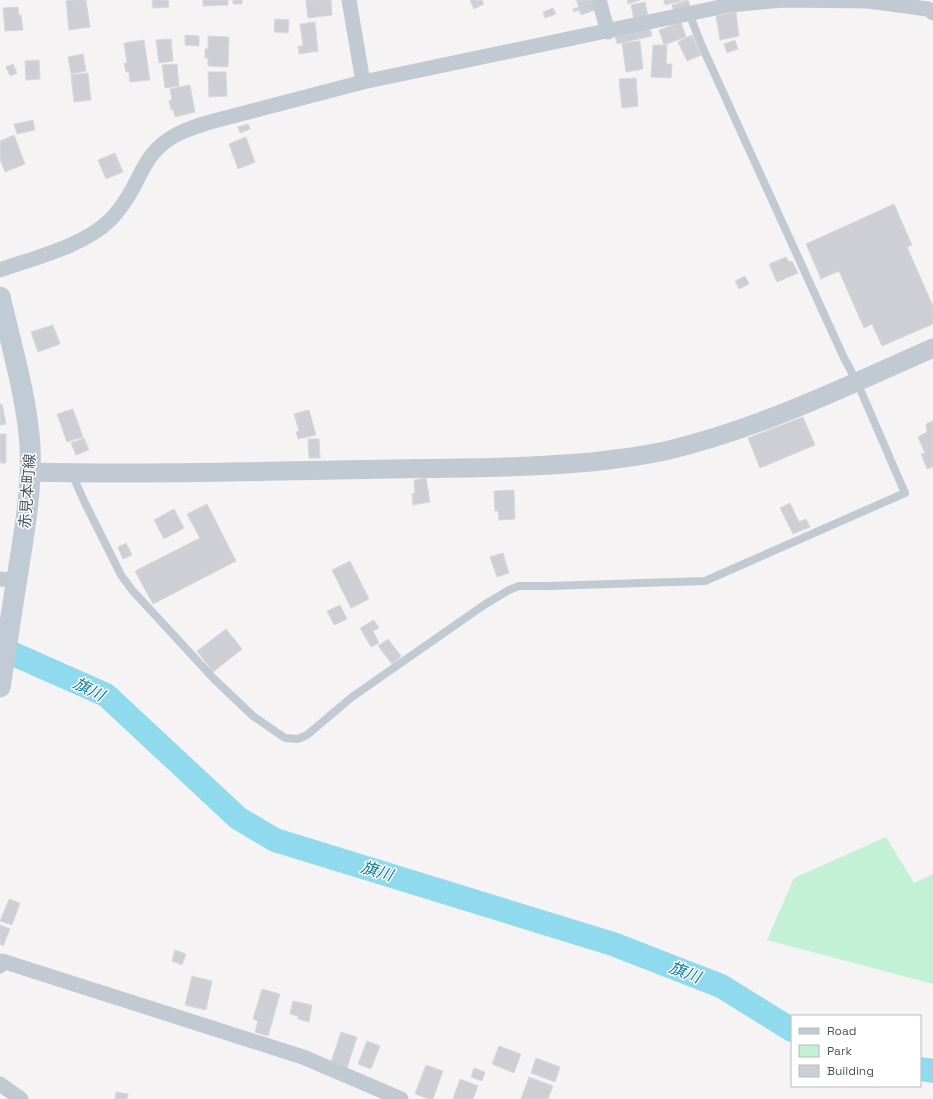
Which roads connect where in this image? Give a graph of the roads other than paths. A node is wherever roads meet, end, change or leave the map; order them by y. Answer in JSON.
{"nodes":[{"id":1,"x":349,"y":0,"type":"edge"},
{"id":2,"x":599,"y":0,"type":"edge"},
{"id":3,"x":689,"y":13,"type":"junction"},
{"id":4,"x":933,"y":13,"type":"edge"},
{"id":5,"x":608,"y":32,"type":"junction"},
{"id":6,"x":363,"y":82,"type":"junction"},
{"id":7,"x":0,"y":270,"type":"edge"},
{"id":8,"x":0,"y":297,"type":"edge"},
{"id":9,"x":933,"y":348,"type":"edge"},
{"id":10,"x":857,"y":382,"type":"junction"},
{"id":11,"x":30,"y":472,"type":"junction"},
{"id":12,"x":72,"y":473,"type":"junction"},
{"id":13,"x":10,"y":584,"type":"edge"},
{"id":14,"x":0,"y":687,"type":"edge"},
{"id":15,"x":0,"y":966,"type":"edge"},
{"id":16,"x":0,"y":1084,"type":"edge"},
{"id":17,"x":21,"y":1099,"type":"edge"},
{"id":18,"x":401,"y":1099,"type":"edge"}],
"edges":[{"from":1,"to":6,"type":"street"},
{"from":2,"to":5,"type":"street"},
{"from":3,"to":4,"type":"street"},
{"from":3,"to":5,"type":"street"},
{"from":3,"to":10,"type":"lane"},
{"from":5,"to":6,"type":"street"},
{"from":6,"to":7,"type":"street"},
{"from":8,"to":11,"type":"main road","name":"赤見本町線"},
{"from":9,"to":10,"type":"street"},
{"from":10,"to":12,"type":"street"},
{"from":10,"to":12,"type":"lane"},
{"from":11,"to":12,"type":"street"},
{"from":11,"to":13,"type":"main road","name":"赤見本町線"},
{"from":13,"to":14,"type":"main road","name":"赤見本町線"},
{"from":15,"to":18,"type":"street"},
{"from":16,"to":17,"type":"street"}]}
